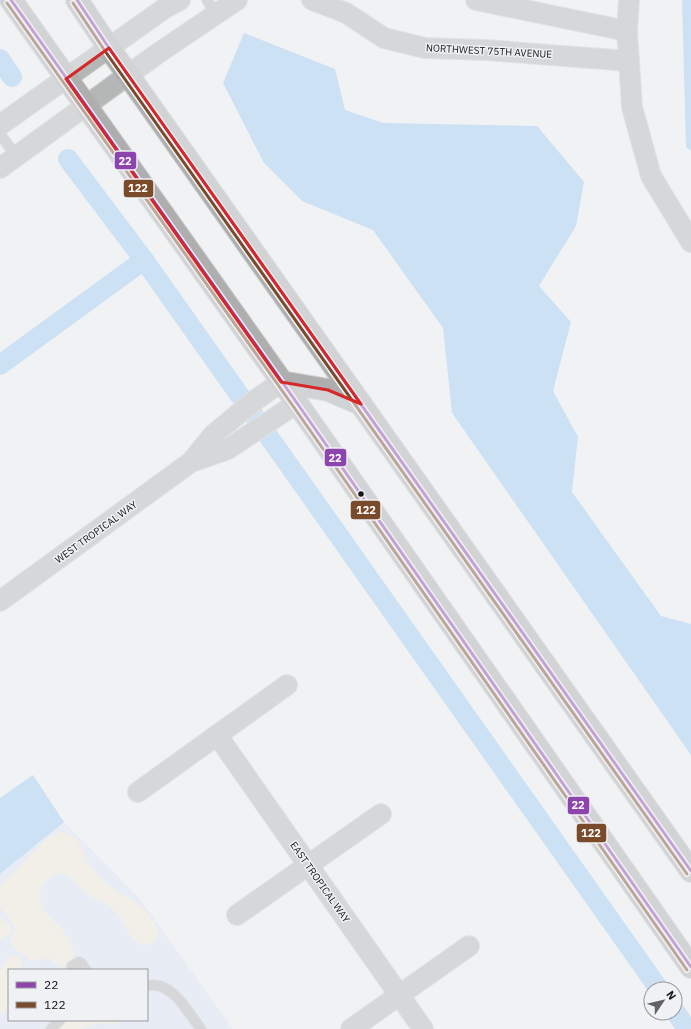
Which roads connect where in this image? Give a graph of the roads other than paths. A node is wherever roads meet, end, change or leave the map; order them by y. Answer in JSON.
{"nodes":[{"id":1,"x":11,"y":0,"type":"edge"},
{"id":2,"x":77,"y":0,"type":"edge"},
{"id":3,"x":180,"y":0,"type":"edge"},
{"id":4,"x":312,"y":0,"type":"edge"},
{"id":5,"x":476,"y":0,"type":"edge"},
{"id":6,"x":629,"y":0,"type":"edge"},
{"id":7,"x":221,"y":5,"type":"edge"},
{"id":8,"x":627,"y":31,"type":"junction"},
{"id":9,"x":109,"y":48,"type":"junction"},
{"id":10,"x":629,"y":61,"type":"junction"},
{"id":11,"x":129,"y":75,"type":"junction"},
{"id":12,"x":66,"y":79,"type":"junction"},
{"id":13,"x":85,"y":106,"type":"junction"},
{"id":14,"x":0,"y":125,"type":"edge"},
{"id":15,"x":0,"y":134,"type":"edge"},
{"id":16,"x":16,"y":156,"type":"junction"},
{"id":17,"x":0,"y":168,"type":"edge"},
{"id":18,"x":691,"y":242,"type":"edge"},
{"id":19,"x":281,"y":382,"type":"junction"},
{"id":20,"x":297,"y":403,"type":"junction"},
{"id":21,"x":361,"y":404,"type":"junction"},
{"id":22,"x":191,"y":462,"type":"junction"},
{"id":23,"x":0,"y":601,"type":"edge"},
{"id":24,"x":287,"y":686,"type":"dead end"},
{"id":25,"x":217,"y":735,"type":"junction"},
{"id":26,"x":138,"y":792,"type":"dead end"},
{"id":27,"x":381,"y":814,"type":"dead end"},
{"id":28,"x":308,"y":865,"type":"junction"},
{"id":29,"x":691,"y":872,"type":"edge"},
{"id":30,"x":236,"y":915,"type":"dead end"},
{"id":31,"x":469,"y":946,"type":"dead end"},
{"id":32,"x":691,"y":967,"type":"edge"},
{"id":33,"x":72,"y":969,"type":"edge"},
{"id":34,"x":85,"y":969,"type":"edge"},
{"id":35,"x":148,"y":985,"type":"edge"},
{"id":36,"x":400,"y":995,"type":"junction"},
{"id":37,"x":59,"y":1021,"type":"edge"},
{"id":38,"x":50,"y":1029,"type":"edge"},
{"id":39,"x":201,"y":1029,"type":"edge"},
{"id":40,"x":351,"y":1029,"type":"edge"},
{"id":41,"x":423,"y":1029,"type":"edge"}],
"edges":[{"from":1,"to":12,"type":"main road"},
{"from":2,"to":9,"type":"main road"},
{"from":3,"to":9,"type":"street"},
{"from":4,"to":10,"type":"street","name":"NORTHWEST 75TH AVENUE"},
{"from":5,"to":8,"type":"street"},
{"from":6,"to":8,"type":"street"},
{"from":7,"to":11,"type":"street"},
{"from":8,"to":10,"type":"street"},
{"from":9,"to":11,"type":"main road"},
{"from":9,"to":12,"type":"street"},
{"from":10,"to":18,"type":"street"},
{"from":11,"to":13,"type":"street"},
{"from":11,"to":21,"type":"main road"},
{"from":12,"to":13,"type":"main road"},
{"from":12,"to":14,"type":"street"},
{"from":13,"to":16,"type":"street"},
{"from":13,"to":19,"type":"main road"},
{"from":15,"to":16,"type":"lane"},
{"from":16,"to":17,"type":"street"},
{"from":19,"to":20,"type":"main road"},
{"from":19,"to":21,"type":"main road"},
{"from":19,"to":22,"type":"street","name":"WEST TROPICAL WAY"},
{"from":20,"to":22,"type":"street","name":"WEST TROPICAL WAY"},
{"from":20,"to":32,"type":"main road"},
{"from":21,"to":29,"type":"main road"},
{"from":22,"to":23,"type":"street","name":"WEST TROPICAL WAY"},
{"from":24,"to":25,"type":"street"},
{"from":25,"to":26,"type":"street"},
{"from":25,"to":28,"type":"street","name":"EAST TROPICAL WAY"},
{"from":27,"to":28,"type":"street"},
{"from":28,"to":30,"type":"street"},
{"from":28,"to":36,"type":"street","name":"EAST TROPICAL WAY"},
{"from":31,"to":36,"type":"street"},
{"from":33,"to":34,"type":"lane"},
{"from":35,"to":39,"type":"lane"},
{"from":36,"to":40,"type":"street"},
{"from":36,"to":41,"type":"street","name":"EAST TROPICAL WAY"},
{"from":37,"to":38,"type":"lane"}]}
